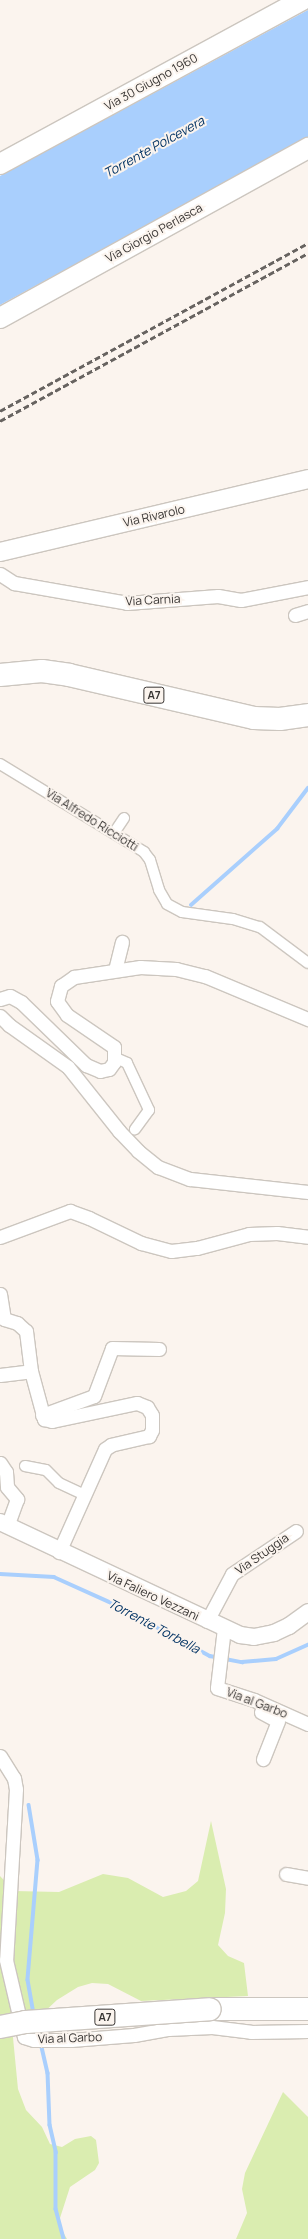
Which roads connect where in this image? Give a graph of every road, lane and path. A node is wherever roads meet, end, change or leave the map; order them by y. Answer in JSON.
{"nodes":[{"id":1,"x":302,"y":0,"type":"edge"},
{"id":2,"x":308,"y":148,"type":"edge"},
{"id":3,"x":0,"y":164,"type":"edge"},
{"id":4,"x":0,"y":318,"type":"edge"},
{"id":5,"x":308,"y":479,"type":"edge"},
{"id":6,"x":0,"y":552,"type":"edge"},
{"id":7,"x":0,"y":574,"type":"edge"},
{"id":8,"x":308,"y":587,"type":"edge"},
{"id":9,"x":308,"y":611,"type":"edge"},
{"id":10,"x":295,"y":614,"type":"dead end"},
{"id":11,"x":0,"y":675,"type":"edge"},
{"id":12,"x":308,"y":715,"type":"edge"},
{"id":13,"x":0,"y":764,"type":"edge"},
{"id":14,"x":124,"y":818,"type":"dead end"},
{"id":15,"x":114,"y":833,"type":"junction"},
{"id":16,"x":122,"y":942,"type":"dead end"},
{"id":17,"x":308,"y":963,"type":"edge"},
{"id":18,"x":115,"y":970,"type":"junction"},
{"id":19,"x":0,"y":998,"type":"edge"},
{"id":20,"x":0,"y":1016,"type":"edge"},
{"id":21,"x":308,"y":1019,"type":"edge"},
{"id":22,"x":116,"y":1058,"type":"junction"},
{"id":23,"x":135,"y":1129,"type":"dead end"},
{"id":24,"x":308,"y":1192,"type":"edge"},
{"id":25,"x":0,"y":1237,"type":"edge"},
{"id":26,"x":308,"y":1237,"type":"edge"},
{"id":27,"x":0,"y":1294,"type":"edge"},
{"id":28,"x":2,"y":1319,"type":"edge"},
{"id":29,"x":159,"y":1349,"type":"dead end"},
{"id":30,"x":31,"y":1371,"type":"junction"},
{"id":31,"x":0,"y":1375,"type":"edge"},
{"id":32,"x":42,"y":1415,"type":"junction"},
{"id":33,"x":1,"y":1464,"type":"edge"},
{"id":34,"x":25,"y":1466,"type":"dead end"},
{"id":35,"x":85,"y":1495,"type":"junction"},
{"id":36,"x":4,"y":1524,"type":"edge"},
{"id":37,"x":296,"y":1531,"type":"dead end"},
{"id":38,"x":59,"y":1552,"type":"junction"},
{"id":39,"x":308,"y":1612,"type":"edge"},
{"id":40,"x":207,"y":1621,"type":"junction"},
{"id":41,"x":224,"y":1628,"type":"junction"},
{"id":42,"x":254,"y":1700,"type":"junction"},
{"id":43,"x":308,"y":1724,"type":"edge"},
{"id":44,"x":0,"y":1756,"type":"edge"},
{"id":45,"x":263,"y":1759,"type":"dead end"},
{"id":46,"x":286,"y":1874,"type":"dead end"},
{"id":47,"x":308,"y":1878,"type":"edge"},
{"id":48,"x":308,"y":2009,"type":"edge"},
{"id":49,"x":0,"y":2027,"type":"edge"},
{"id":50,"x":308,"y":2031,"type":"edge"}],
"edges":[{"from":1,"to":3,"type":"main road","name":"Via 30 Giugno 1960"},
{"from":2,"to":4,"type":"main road","name":"Via Giorgio Perlasca"},
{"from":5,"to":6,"type":"main road","name":"Via Rivarolo"},
{"from":7,"to":8,"type":"street","name":"Via Carnia"},
{"from":9,"to":10,"type":"street"},
{"from":11,"to":12,"type":"highway","number":"A7"},
{"from":13,"to":15,"type":"street","name":"Via Alfredo Ricciotti"},
{"from":14,"to":15,"type":"street"},
{"from":15,"to":17,"type":"street","name":"Via Alfredo Ricciotti"},
{"from":16,"to":18,"type":"street"},
{"from":18,"to":21,"type":"street"},
{"from":18,"to":22,"type":"street"},
{"from":19,"to":22,"type":"street"},
{"from":20,"to":24,"type":"street"},
{"from":22,"to":23,"type":"street"},
{"from":25,"to":26,"type":"street"},
{"from":27,"to":28,"type":"street"},
{"from":28,"to":30,"type":"street"},
{"from":29,"to":32,"type":"street"},
{"from":30,"to":31,"type":"street"},
{"from":30,"to":32,"type":"street"},
{"from":32,"to":35,"type":"street"},
{"from":33,"to":36,"type":"street"},
{"from":34,"to":35,"type":"street"},
{"from":35,"to":38,"type":"street"},
{"from":36,"to":38,"type":"street","name":"Via Faliero Vezzani"},
{"from":37,"to":40,"type":"street","name":"Via Stuggia"},
{"from":38,"to":40,"type":"street","name":"Via Faliero Vezzani"},
{"from":39,"to":41,"type":"street","name":"Via Faliero Vezzani"},
{"from":40,"to":41,"type":"street","name":"Via Faliero Vezzani"},
{"from":41,"to":42,"type":"street","name":"Via al Garbo"},
{"from":42,"to":43,"type":"street","name":"Via al Garbo"},
{"from":42,"to":45,"type":"street"},
{"from":44,"to":50,"type":"street","name":"Via al Garbo"},
{"from":46,"to":47,"type":"street"},
{"from":48,"to":49,"type":"highway","number":"A7","bridge":true}]}
